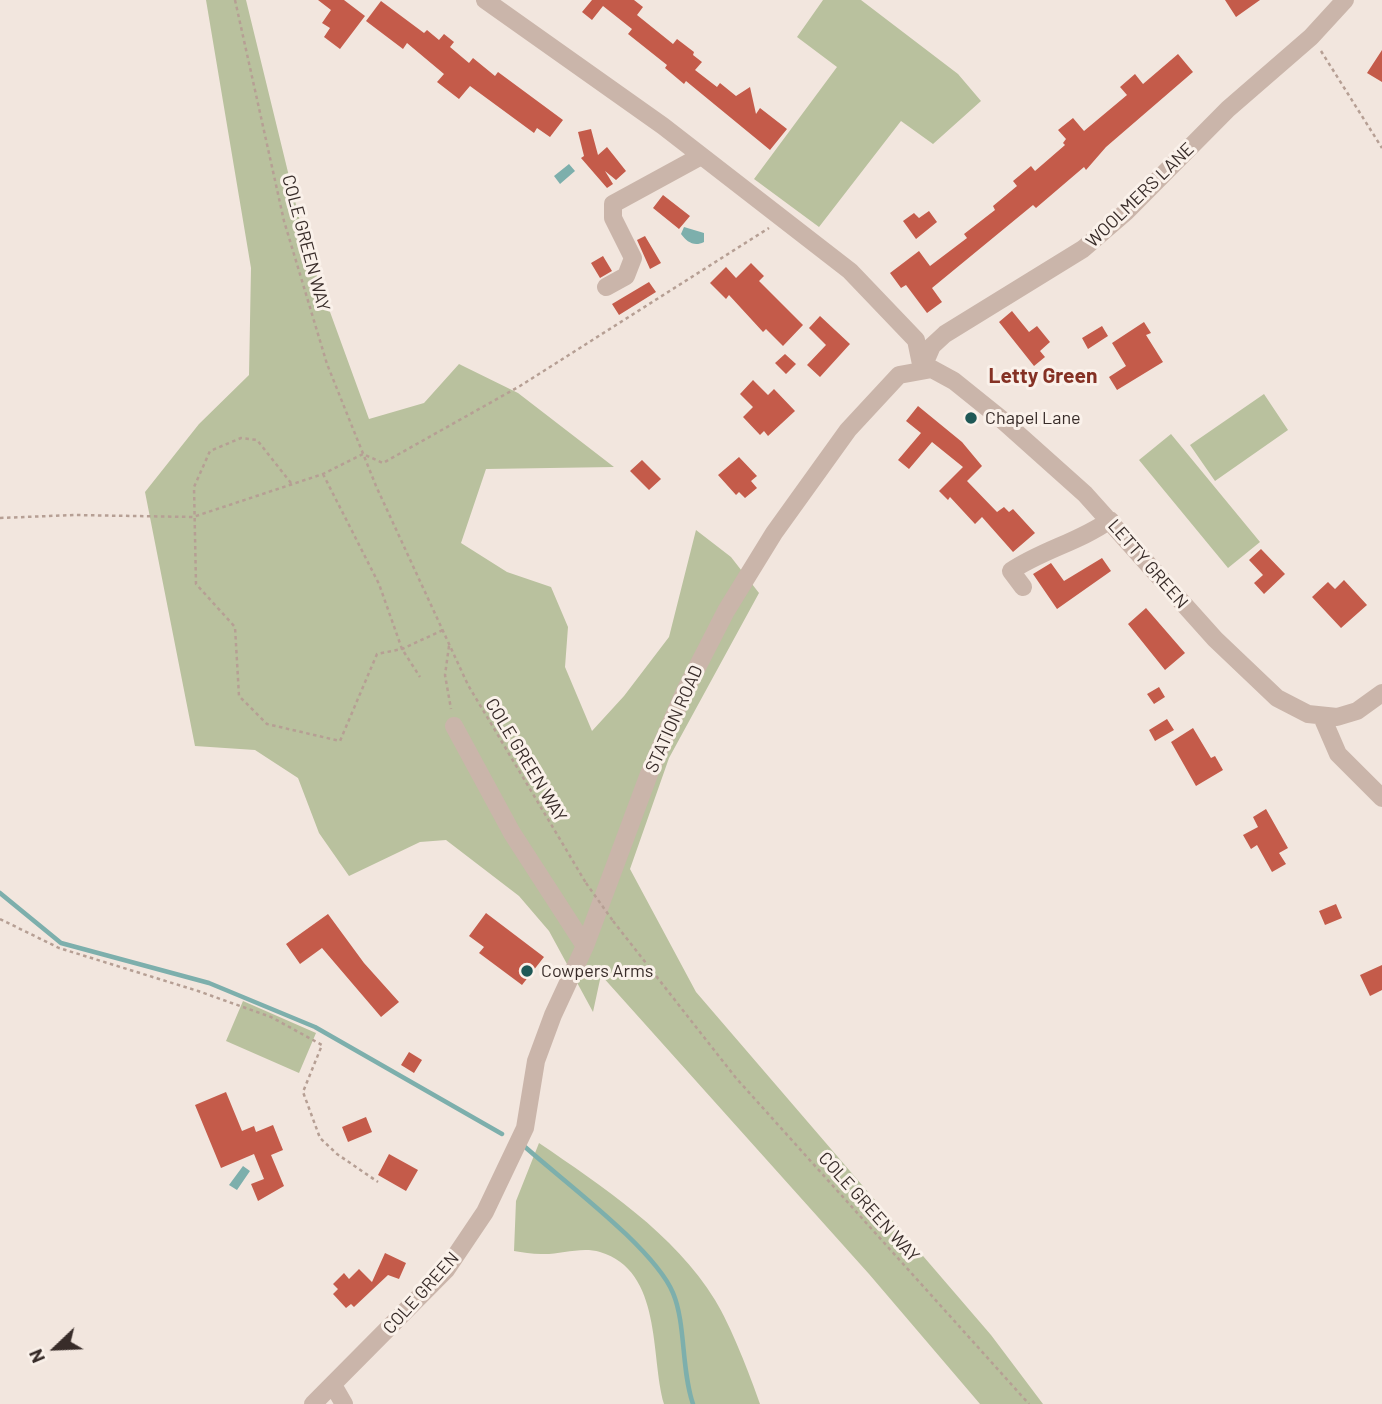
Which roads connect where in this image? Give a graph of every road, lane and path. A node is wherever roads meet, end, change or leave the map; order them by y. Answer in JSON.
{"nodes":[{"id":1,"x":235,"y":0,"type":"edge"},
{"id":2,"x":485,"y":0,"type":"edge"},
{"id":3,"x":1345,"y":0,"type":"edge"},
{"id":4,"x":1311,"y":37,"type":"junction"},
{"id":5,"x":1382,"y":148,"type":"edge"},
{"id":6,"x":701,"y":156,"type":"junction"},
{"id":7,"x":783,"y":218,"type":"junction"},
{"id":8,"x":606,"y":288,"type":"dead end"},
{"id":9,"x":922,"y":369,"type":"junction"},
{"id":10,"x":363,"y":454,"type":"junction"},
{"id":11,"x":323,"y":474,"type":"junction"},
{"id":12,"x":292,"y":484,"type":"junction"},
{"id":13,"x":193,"y":517,"type":"junction"},
{"id":14,"x":0,"y":518,"type":"edge"},
{"id":15,"x":1110,"y":520,"type":"junction"},
{"id":16,"x":1023,"y":587,"type":"dead end"},
{"id":17,"x":443,"y":630,"type":"junction"},
{"id":18,"x":449,"y":644,"type":"junction"},
{"id":19,"x":402,"y":649,"type":"junction"},
{"id":20,"x":420,"y":677,"type":"dead end"},
{"id":21,"x":1382,"y":693,"type":"edge"},
{"id":22,"x":1322,"y":717,"type":"junction"},
{"id":23,"x":454,"y":726,"type":"joint"},
{"id":24,"x":1382,"y":798,"type":"edge"},
{"id":25,"x":0,"y":919,"type":"edge"},
{"id":26,"x":585,"y":946,"type":"junction"},
{"id":27,"x":525,"y":1128,"type":"joint"},
{"id":28,"x":378,"y":1182,"type":"dead end"},
{"id":29,"x":333,"y":1385,"type":"junction"},
{"id":30,"x":313,"y":1404,"type":"edge"},
{"id":31,"x":344,"y":1404,"type":"edge"},
{"id":32,"x":1029,"y":1404,"type":"edge"}],
"edges":[{"from":1,"to":10,"type":"path","name":"COLE GREEN WAY"},
{"from":2,"to":6,"type":"street"},
{"from":3,"to":4,"type":"street","name":"WOOLMERS LANE"},
{"from":4,"to":5,"type":"path"},
{"from":4,"to":9,"type":"street","name":"WOOLMERS LANE"},
{"from":6,"to":7,"type":"street"},
{"from":6,"to":8,"type":"street"},
{"from":7,"to":9,"type":"street"},
{"from":7,"to":10,"type":"path"},
{"from":9,"to":15,"type":"street","name":"LETTY GREEN"},
{"from":9,"to":26,"type":"street","name":"STATION ROAD"},
{"from":10,"to":11,"type":"path"},
{"from":10,"to":17,"type":"path","name":"COLE GREEN WAY"},
{"from":11,"to":12,"type":"path"},
{"from":11,"to":19,"type":"path"},
{"from":12,"to":13,"type":"path"},
{"from":12,"to":13,"type":"path"},
{"from":13,"to":14,"type":"path"},
{"from":13,"to":19,"type":"path"},
{"from":15,"to":16,"type":"street"},
{"from":15,"to":22,"type":"street","name":"LETTY GREEN"},
{"from":17,"to":18,"type":"path","name":"COLE GREEN WAY"},
{"from":17,"to":19,"type":"path"},
{"from":18,"to":23,"type":"path"},
{"from":18,"to":32,"type":"path","name":"COLE GREEN WAY","bridge":true},
{"from":19,"to":20,"type":"path"},
{"from":21,"to":22,"type":"street"},
{"from":22,"to":24,"type":"street"},
{"from":23,"to":26,"type":"street"},
{"from":25,"to":28,"type":"path"},
{"from":26,"to":27,"type":"street","name":"STATION ROAD"},
{"from":27,"to":29,"type":"street","name":"COLE GREEN"},
{"from":29,"to":30,"type":"street","name":"COLE GREEN"},
{"from":29,"to":31,"type":"street"}]}
